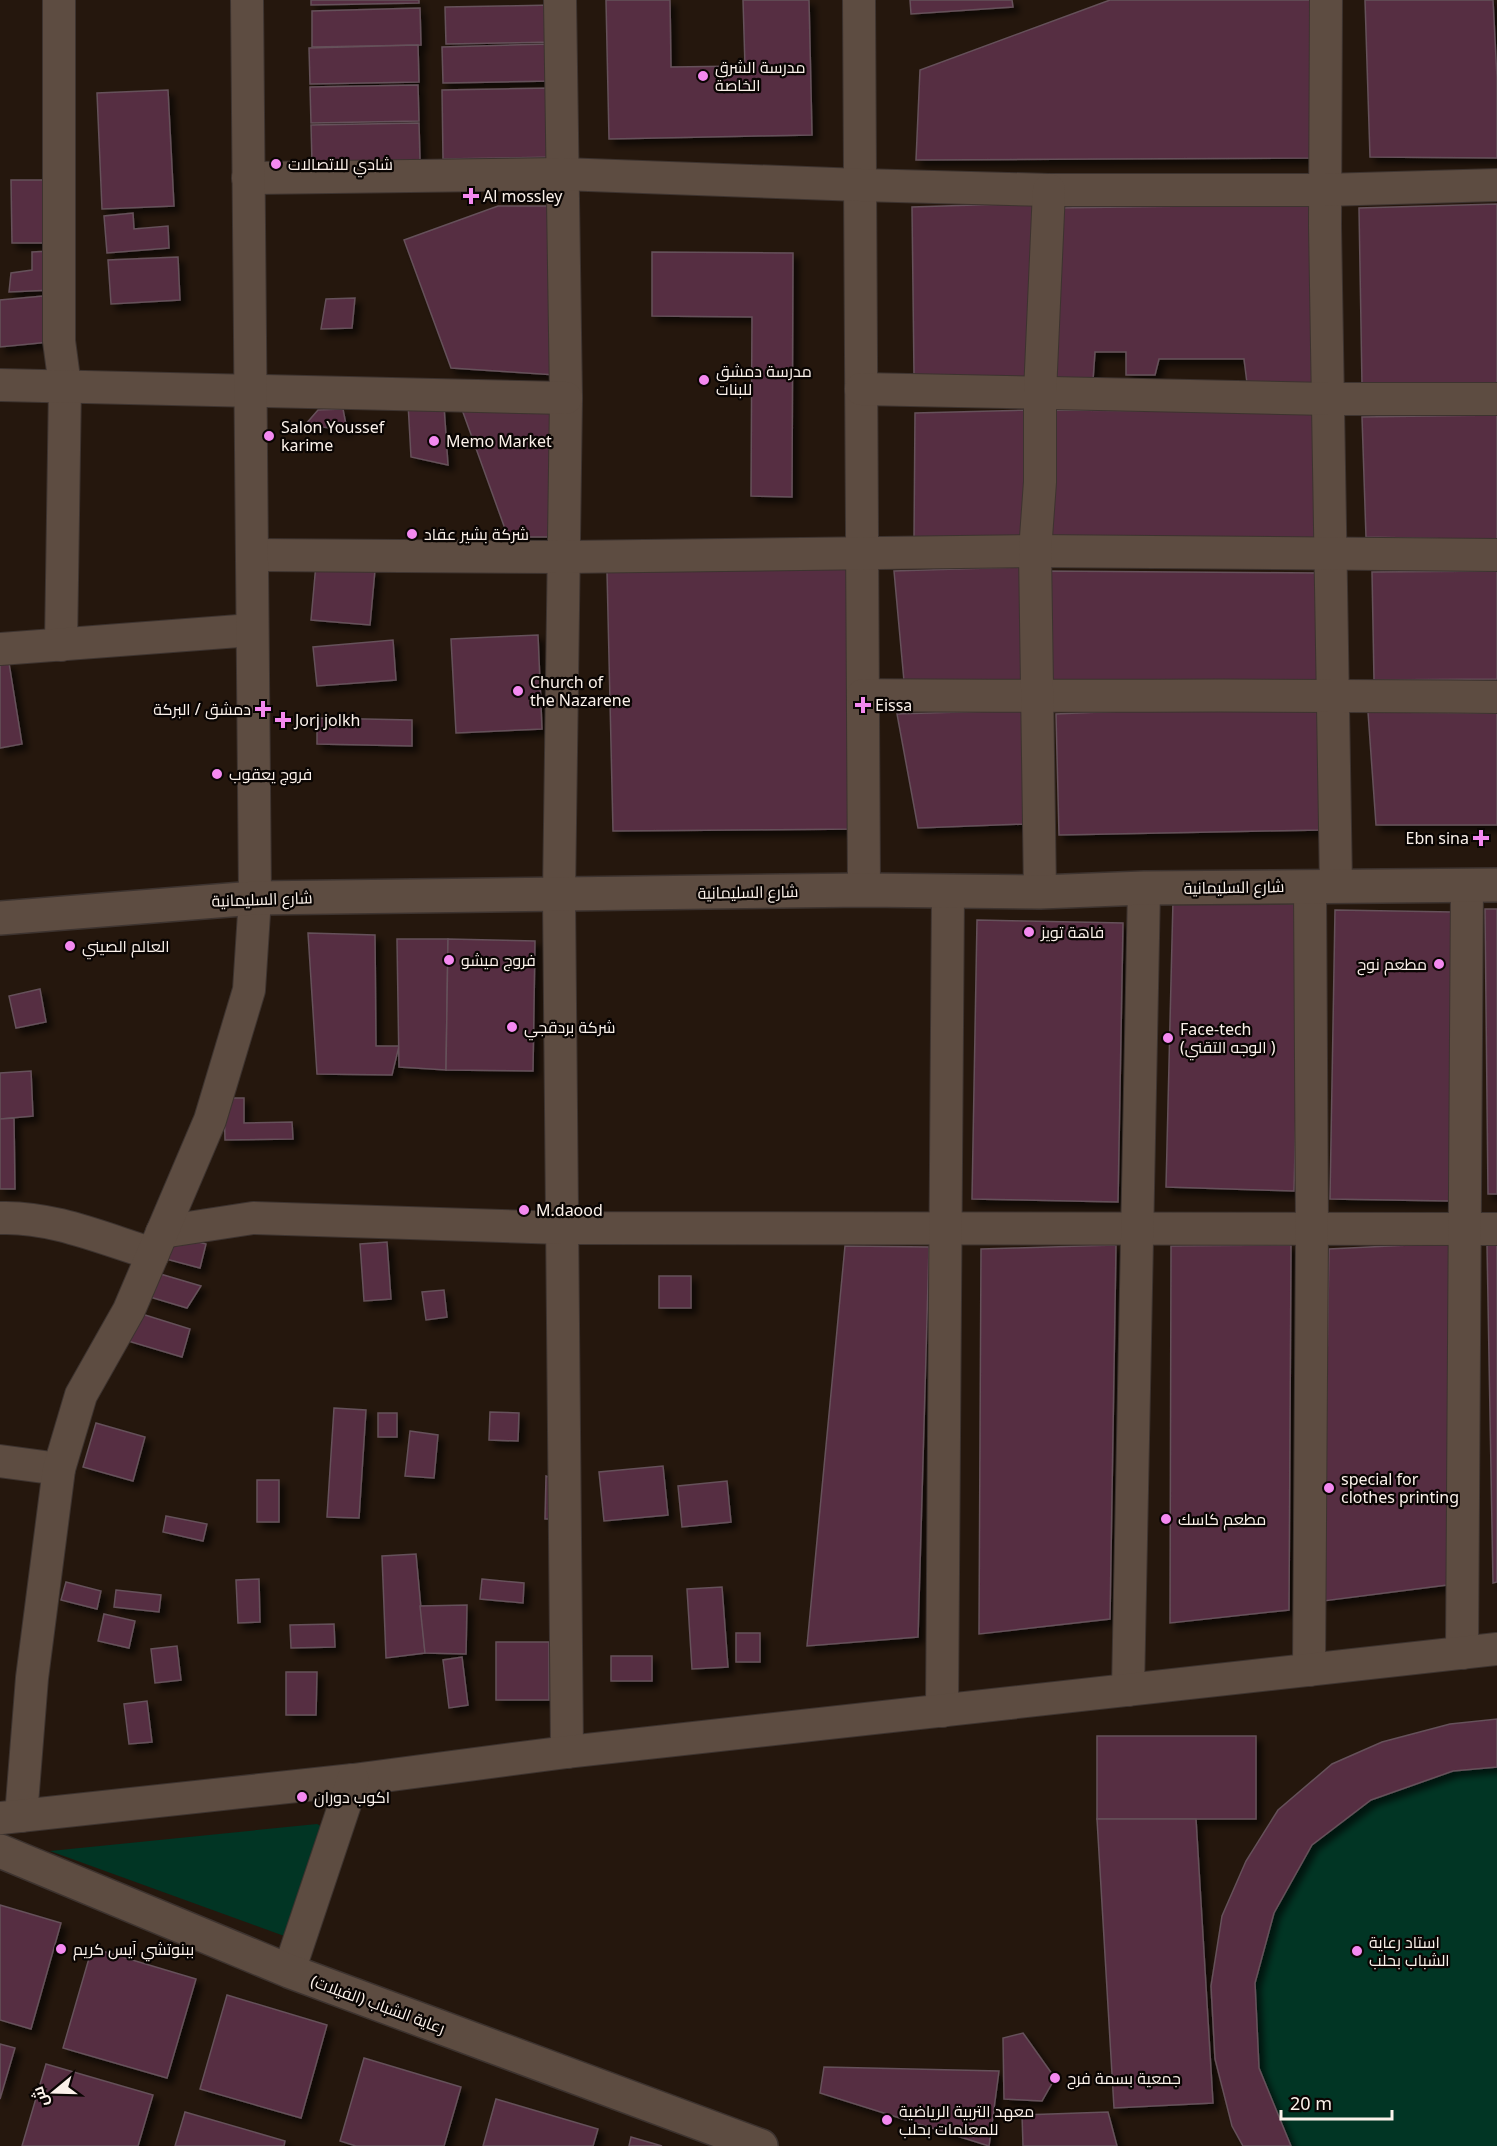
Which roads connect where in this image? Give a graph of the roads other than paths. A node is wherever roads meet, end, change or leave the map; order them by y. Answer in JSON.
{"nodes":[{"id":1,"x":59,"y":0,"type":"edge"},
{"id":2,"x":247,"y":0,"type":"edge"},
{"id":3,"x":560,"y":0,"type":"edge"},
{"id":4,"x":859,"y":0,"type":"edge"},
{"id":5,"x":1326,"y":0,"type":"edge"},
{"id":6,"x":562,"y":174,"type":"junction"},
{"id":7,"x":248,"y":178,"type":"junction"},
{"id":8,"x":860,"y":185,"type":"junction"},
{"id":9,"x":1497,"y":185,"type":"edge"},
{"id":10,"x":1049,"y":190,"type":"junction"},
{"id":11,"x":1325,"y":190,"type":"junction"},
{"id":12,"x":0,"y":385,"type":"edge"},
{"id":13,"x":65,"y":387,"type":"junction"},
{"id":14,"x":861,"y":389,"type":"junction"},
{"id":15,"x":250,"y":390,"type":"junction"},
{"id":16,"x":1040,"y":393,"type":"junction"},
{"id":17,"x":566,"y":398,"type":"junction"},
{"id":18,"x":1328,"y":399,"type":"junction"},
{"id":19,"x":1497,"y":399,"type":"edge"},
{"id":20,"x":1035,"y":551,"type":"junction"},
{"id":21,"x":862,"y":553,"type":"junction"},
{"id":22,"x":1330,"y":553,"type":"junction"},
{"id":23,"x":252,"y":555,"type":"junction"},
{"id":24,"x":1497,"y":555,"type":"edge"},
{"id":25,"x":564,"y":557,"type":"junction"},
{"id":26,"x":252,"y":630,"type":"junction"},
{"id":27,"x":61,"y":645,"type":"junction"},
{"id":28,"x":0,"y":649,"type":"edge"},
{"id":29,"x":1333,"y":695,"type":"junction"},
{"id":30,"x":863,"y":696,"type":"junction"},
{"id":31,"x":1036,"y":697,"type":"junction"},
{"id":32,"x":1497,"y":697,"type":"edge"},
{"id":33,"x":1482,"y":885,"type":"edge"},
{"id":34,"x":1323,"y":887,"type":"junction"},
{"id":35,"x":1144,"y":888,"type":"junction"},
{"id":36,"x":864,"y":890,"type":"junction"},
{"id":37,"x":948,"y":891,"type":"junction"},
{"id":38,"x":1040,"y":892,"type":"junction"},
{"id":39,"x":559,"y":895,"type":"junction"},
{"id":40,"x":255,"y":898,"type":"junction"},
{"id":41,"x":0,"y":918,"type":"edge"},
{"id":42,"x":0,"y":1218,"type":"edge"},
{"id":43,"x":562,"y":1228,"type":"junction"},
{"id":44,"x":945,"y":1228,"type":"junction"},
{"id":45,"x":1137,"y":1228,"type":"junction"},
{"id":46,"x":1312,"y":1229,"type":"junction"},
{"id":47,"x":1466,"y":1229,"type":"junction"},
{"id":48,"x":1497,"y":1229,"type":"edge"},
{"id":49,"x":158,"y":1243,"type":"junction"},
{"id":50,"x":0,"y":1461,"type":"edge"},
{"id":51,"x":59,"y":1469,"type":"junction"},
{"id":52,"x":1497,"y":1649,"type":"edge"},
{"id":53,"x":1462,"y":1653,"type":"junction"},
{"id":54,"x":1309,"y":1670,"type":"junction"},
{"id":55,"x":1128,"y":1690,"type":"junction"},
{"id":56,"x":942,"y":1711,"type":"junction"},
{"id":57,"x":567,"y":1752,"type":"junction"},
{"id":58,"x":353,"y":1780,"type":"junction"},
{"id":59,"x":10,"y":1817,"type":"edge"},
{"id":60,"x":0,"y":1851,"type":"edge"},
{"id":61,"x":289,"y":1971,"type":"junction"},
{"id":62,"x":761,"y":2146,"type":"edge"}],
"edges":[{"from":1,"to":13,"type":"street"},
{"from":2,"to":7,"type":"street"},
{"from":3,"to":6,"type":"street"},
{"from":4,"to":8,"type":"street"},
{"from":5,"to":11,"type":"street"},
{"from":6,"to":7,"type":"street"},
{"from":6,"to":8,"type":"street"},
{"from":6,"to":17,"type":"street"},
{"from":7,"to":15,"type":"street"},
{"from":8,"to":10,"type":"street"},
{"from":8,"to":14,"type":"street"},
{"from":9,"to":11,"type":"street"},
{"from":10,"to":11,"type":"street"},
{"from":10,"to":16,"type":"street"},
{"from":11,"to":18,"type":"street"},
{"from":12,"to":13,"type":"street"},
{"from":13,"to":15,"type":"street"},
{"from":13,"to":27,"type":"street"},
{"from":14,"to":16,"type":"street"},
{"from":14,"to":21,"type":"street"},
{"from":15,"to":17,"type":"street"},
{"from":15,"to":23,"type":"street"},
{"from":16,"to":18,"type":"street"},
{"from":16,"to":20,"type":"street"},
{"from":17,"to":25,"type":"street"},
{"from":18,"to":19,"type":"street"},
{"from":18,"to":22,"type":"street"},
{"from":20,"to":21,"type":"street"},
{"from":20,"to":22,"type":"street"},
{"from":20,"to":31,"type":"street"},
{"from":21,"to":25,"type":"street"},
{"from":21,"to":30,"type":"street"},
{"from":22,"to":24,"type":"street"},
{"from":22,"to":29,"type":"street"},
{"from":23,"to":25,"type":"street"},
{"from":23,"to":26,"type":"street"},
{"from":25,"to":39,"type":"street"},
{"from":26,"to":27,"type":"street"},
{"from":26,"to":40,"type":"street"},
{"from":27,"to":28,"type":"street"},
{"from":29,"to":31,"type":"street"},
{"from":29,"to":32,"type":"street"},
{"from":29,"to":34,"type":"street"},
{"from":30,"to":31,"type":"street"},
{"from":30,"to":36,"type":"street"},
{"from":31,"to":38,"type":"street"},
{"from":33,"to":34,"type":"main road","name":"شارع السليمانية"},
{"from":33,"to":47,"type":"street"},
{"from":34,"to":35,"type":"main road","name":"شارع السليمانية"},
{"from":34,"to":46,"type":"street"},
{"from":35,"to":38,"type":"main road","name":"شارع السليمانية"},
{"from":35,"to":45,"type":"street"},
{"from":36,"to":37,"type":"main road","name":"شارع السليمانية"},
{"from":36,"to":39,"type":"main road","name":"شارع السليمانية"},
{"from":37,"to":38,"type":"main road","name":"شارع السليمانية"},
{"from":37,"to":44,"type":"street"},
{"from":39,"to":40,"type":"main road","name":"شارع السليمانية"},
{"from":39,"to":43,"type":"street"},
{"from":40,"to":41,"type":"main road","name":"شارع السليمانية"},
{"from":40,"to":49,"type":"street"},
{"from":42,"to":49,"type":"street"},
{"from":43,"to":44,"type":"street"},
{"from":43,"to":49,"type":"street"},
{"from":43,"to":57,"type":"street"},
{"from":44,"to":45,"type":"street"},
{"from":44,"to":56,"type":"street"},
{"from":45,"to":46,"type":"street"},
{"from":45,"to":55,"type":"street"},
{"from":46,"to":47,"type":"street"},
{"from":46,"to":54,"type":"street"},
{"from":47,"to":48,"type":"street"},
{"from":47,"to":53,"type":"street"},
{"from":49,"to":51,"type":"street"},
{"from":50,"to":51,"type":"street"},
{"from":51,"to":59,"type":"street"},
{"from":52,"to":53,"type":"street"},
{"from":53,"to":54,"type":"street"},
{"from":54,"to":55,"type":"street"},
{"from":55,"to":56,"type":"street"},
{"from":56,"to":57,"type":"street"},
{"from":57,"to":58,"type":"street"},
{"from":58,"to":59,"type":"street"},
{"from":58,"to":61,"type":"street"},
{"from":60,"to":61,"type":"main road","name":"رعاية الشباب (الفيلات)"},
{"from":61,"to":62,"type":"main road","name":"رعاية الشباب (الفيلات)"}]}
